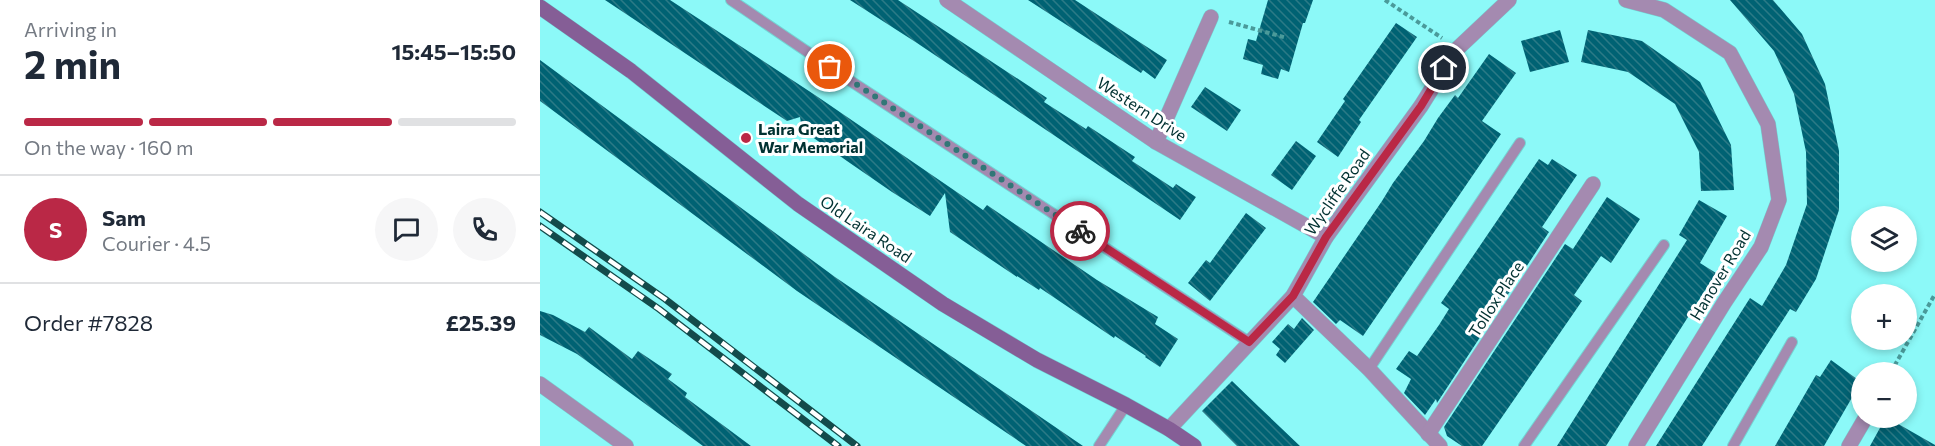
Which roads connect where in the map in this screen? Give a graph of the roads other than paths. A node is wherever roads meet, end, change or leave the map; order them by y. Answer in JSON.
{"nodes":[{"id":1,"x":731,"y":0,"type":"edge"},
{"id":2,"x":947,"y":0,"type":"edge"},
{"id":3,"x":1509,"y":0,"type":"edge"},
{"id":4,"x":1626,"y":0,"type":"edge"},
{"id":5,"x":540,"y":7,"type":"edge"},
{"id":6,"x":1210,"y":17,"type":"road end"},
{"id":7,"x":1156,"y":142,"type":"junction"},
{"id":8,"x":1520,"y":143,"type":"dead end"},
{"id":9,"x":1593,"y":184,"type":"dead end"},
{"id":10,"x":1326,"y":237,"type":"junction"},
{"id":11,"x":1664,"y":245,"type":"dead end"},
{"id":12,"x":1293,"y":296,"type":"junction"},
{"id":13,"x":1249,"y":342,"type":"junction"},
{"id":14,"x":1792,"y":342,"type":"dead end"},
{"id":15,"x":1369,"y":369,"type":"junction"},
{"id":16,"x":540,"y":384,"type":"edge"},
{"id":17,"x":1126,"y":405,"type":"junction"},
{"id":18,"x":1860,"y":428,"type":"edge"},
{"id":19,"x":1169,"y":429,"type":"junction"},
{"id":20,"x":1428,"y":434,"type":"junction"},
{"id":21,"x":626,"y":446,"type":"edge"},
{"id":22,"x":1099,"y":446,"type":"edge"},
{"id":23,"x":1194,"y":446,"type":"edge"},
{"id":24,"x":1440,"y":446,"type":"edge"},
{"id":25,"x":1524,"y":446,"type":"edge"},
{"id":26,"x":1636,"y":446,"type":"edge"},
{"id":27,"x":1733,"y":446,"type":"edge"},
{"id":28,"x":1849,"y":446,"type":"edge"}],
"edges":[{"from":1,"to":13,"type":"lane"},
{"from":2,"to":7,"type":"street","name":"Western Drive"},
{"from":3,"to":10,"type":"street","name":"Wycliffe Road"},
{"from":4,"to":26,"type":"street","name":"Hanover Road"},
{"from":5,"to":17,"type":"main road","name":"Old Laira Road"},
{"from":6,"to":7,"type":"street"},
{"from":7,"to":10,"type":"street","name":"Western Drive"},
{"from":8,"to":15,"type":"lane"},
{"from":9,"to":20,"type":"street","name":"Tollox Place"},
{"from":10,"to":12,"type":"street","name":"Wycliffe Road"},
{"from":11,"to":25,"type":"lane"},
{"from":12,"to":13,"type":"street","name":"Wycliffe Road"},
{"from":12,"to":15,"type":"street"},
{"from":13,"to":19,"type":"street","name":"Wycliffe Road"},
{"from":14,"to":27,"type":"lane"},
{"from":15,"to":20,"type":"street"},
{"from":16,"to":21,"type":"street"},
{"from":17,"to":19,"type":"main road","name":"Old Laira Road"},
{"from":17,"to":22,"type":"lane"},
{"from":18,"to":28,"type":"street"},
{"from":19,"to":23,"type":"main road","name":"Old Laira Road"},
{"from":20,"to":24,"type":"street"}]}
